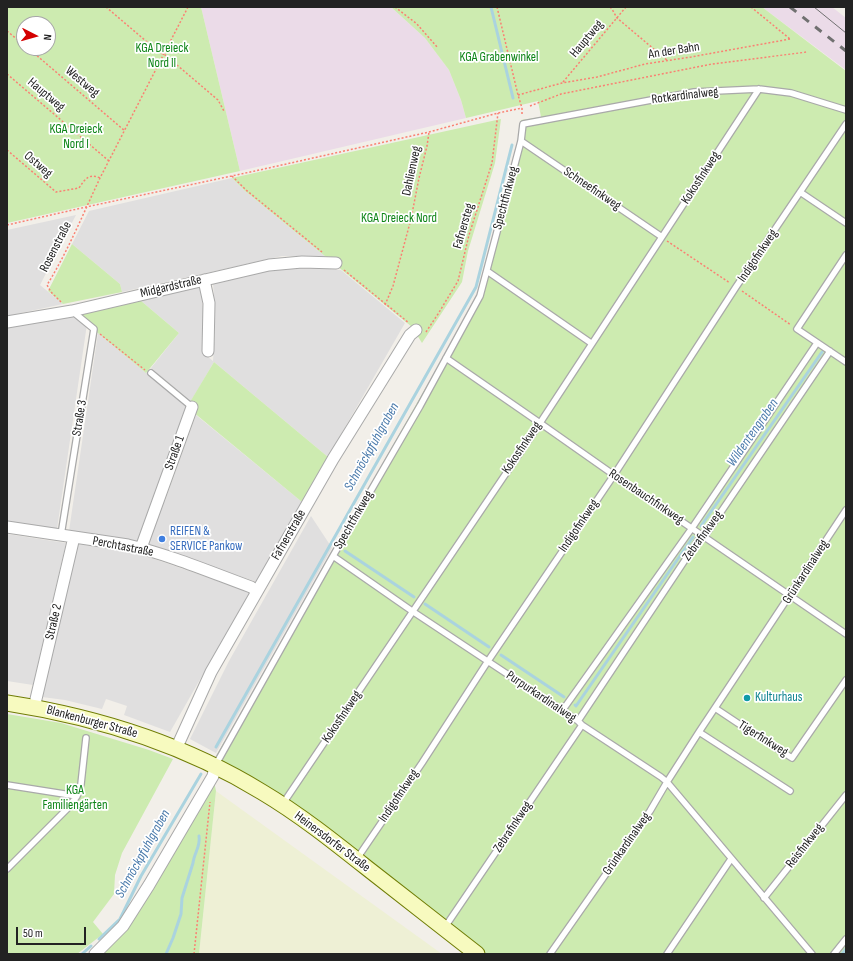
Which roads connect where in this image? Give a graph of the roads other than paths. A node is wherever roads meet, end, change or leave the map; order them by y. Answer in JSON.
{"nodes":[{"id":1,"x":759,"y":89,"type":"junction"},
{"id":2,"x":846,"y":110,"type":"edge"},
{"id":3,"x":523,"y":124,"type":"joint"},
{"id":4,"x":846,"y":124,"type":"edge"},
{"id":5,"x":521,"y":141,"type":"junction"},
{"id":6,"x":800,"y":192,"type":"junction"},
{"id":7,"x":846,"y":223,"type":"edge"},
{"id":8,"x":662,"y":237,"type":"junction"},
{"id":9,"x":846,"y":255,"type":"edge"},
{"id":10,"x":336,"y":263,"type":"dead end"},
{"id":11,"x":487,"y":272,"type":"junction"},
{"id":12,"x":204,"y":280,"type":"junction"},
{"id":13,"x":72,"y":311,"type":"junction"},
{"id":14,"x":7,"y":322,"type":"edge"},
{"id":15,"x":419,"y":333,"type":"road end"},
{"id":16,"x":591,"y":343,"type":"junction"},
{"id":17,"x":817,"y":343,"type":"junction"},
{"id":18,"x":208,"y":351,"type":"dead end"},
{"id":19,"x":830,"y":351,"type":"junction"},
{"id":20,"x":446,"y":358,"type":"junction"},
{"id":21,"x":846,"y":362,"type":"edge"},
{"id":22,"x":151,"y":373,"type":"road end"},
{"id":23,"x":192,"y":407,"type":"joint"},
{"id":24,"x":540,"y":423,"type":"junction"},
{"id":25,"x":614,"y":475,"type":"junction"},
{"id":26,"x":846,"y":510,"type":"edge"},
{"id":27,"x":7,"y":527,"type":"edge"},
{"id":28,"x":692,"y":528,"type":"junction"},
{"id":29,"x":61,"y":535,"type":"junction"},
{"id":30,"x":74,"y":537,"type":"junction"},
{"id":31,"x":704,"y":537,"type":"junction"},
{"id":32,"x":141,"y":548,"type":"junction"},
{"id":33,"x":333,"y":556,"type":"junction"},
{"id":34,"x":257,"y":591,"type":"junction"},
{"id":35,"x":790,"y":596,"type":"junction"},
{"id":36,"x":412,"y":611,"type":"junction"},
{"id":37,"x":846,"y":634,"type":"edge"},
{"id":38,"x":488,"y":661,"type":"junction"},
{"id":39,"x":846,"y":680,"type":"edge"},
{"id":40,"x":7,"y":703,"type":"edge"},
{"id":41,"x":35,"y":708,"type":"junction"},
{"id":42,"x":716,"y":708,"type":"junction"},
{"id":43,"x":562,"y":711,"type":"junction"},
{"id":44,"x":580,"y":723,"type":"junction"},
{"id":45,"x":699,"y":732,"type":"junction"},
{"id":46,"x":86,"y":738,"type":"dead end"},
{"id":47,"x":176,"y":749,"type":"junction"},
{"id":48,"x":215,"y":766,"type":"junction"},
{"id":49,"x":667,"y":782,"type":"junction"},
{"id":50,"x":7,"y":785,"type":"edge"},
{"id":51,"x":790,"y":792,"type":"dead end"},
{"id":52,"x":846,"y":795,"type":"edge"},
{"id":53,"x":77,"y":796,"type":"junction"},
{"id":54,"x":282,"y":805,"type":"junction"},
{"id":55,"x":731,"y":858,"type":"junction"},
{"id":56,"x":356,"y":860,"type":"junction"},
{"id":57,"x":7,"y":869,"type":"edge"},
{"id":58,"x":764,"y":898,"type":"junction"},
{"id":59,"x":444,"y":928,"type":"junction"},
{"id":60,"x":846,"y":939,"type":"edge"},
{"id":61,"x":95,"y":954,"type":"edge"},
{"id":62,"x":477,"y":954,"type":"edge"},
{"id":63,"x":550,"y":954,"type":"edge"},
{"id":64,"x":667,"y":954,"type":"edge"},
{"id":65,"x":812,"y":954,"type":"edge"},
{"id":66,"x":834,"y":954,"type":"edge"}],
"edges":[{"from":1,"to":2,"type":"lane","name":"Rotkardinalweg"},
{"from":1,"to":3,"type":"lane","name":"Rotkardinalweg"},
{"from":1,"to":8,"type":"lane","name":"Kokosfinkweg"},
{"from":3,"to":5,"type":"lane","name":"Spechtfinkweg"},
{"from":4,"to":6,"type":"lane","name":"Indigofinkweg"},
{"from":5,"to":8,"type":"lane","name":"Schneefinkweg"},
{"from":5,"to":11,"type":"lane","name":"Spechtfinkweg"},
{"from":6,"to":7,"type":"lane"},
{"from":6,"to":25,"type":"lane","name":"Indigofinkweg"},
{"from":8,"to":16,"type":"lane","name":"Kokosfinkweg"},
{"from":9,"to":17,"type":"lane"},
{"from":10,"to":12,"type":"street","name":"Midgardstraße"},
{"from":11,"to":16,"type":"lane"},
{"from":11,"to":20,"type":"lane","name":"Spechtfinkweg"},
{"from":12,"to":13,"type":"street","name":"Midgardstraße"},
{"from":12,"to":18,"type":"street"},
{"from":13,"to":14,"type":"street","name":"Midgardstraße"},
{"from":13,"to":29,"type":"lane","name":"Straße 3"},
{"from":15,"to":34,"type":"street","name":"Fafnerstraße"},
{"from":16,"to":24,"type":"lane","name":"Kokosfinkweg"},
{"from":17,"to":19,"type":"lane"},
{"from":17,"to":28,"type":"lane","name":"Zebrafinkweg"},
{"from":19,"to":21,"type":"lane"},
{"from":19,"to":31,"type":"lane","name":"Zebrafinkweg"},
{"from":20,"to":24,"type":"lane","name":"Rosenbauchfinkweg"},
{"from":20,"to":33,"type":"lane","name":"Spechtfinkweg"},
{"from":22,"to":23,"type":"lane","name":"Straße 1"},
{"from":23,"to":32,"type":"street","name":"Straße 1"},
{"from":24,"to":25,"type":"lane","name":"Rosenbauchfinkweg"},
{"from":24,"to":36,"type":"lane","name":"Kokosfinkweg"},
{"from":25,"to":28,"type":"lane","name":"Rosenbauchfinkweg"},
{"from":25,"to":38,"type":"lane","name":"Indigofinkweg"},
{"from":26,"to":35,"type":"lane","name":"Grünkardinalweg"},
{"from":27,"to":29,"type":"street","name":"Perchtastraße"},
{"from":28,"to":31,"type":"lane","name":"Rosenbauchfinkweg"},
{"from":28,"to":43,"type":"lane","name":"Zebrafinkweg"},
{"from":29,"to":30,"type":"street","name":"Perchtastraße"},
{"from":30,"to":32,"type":"street","name":"Perchtastraße"},
{"from":30,"to":41,"type":"street","name":"Straße 2"},
{"from":31,"to":35,"type":"lane","name":"Rosenbauchfinkweg"},
{"from":31,"to":44,"type":"lane","name":"Zebrafinkweg"},
{"from":32,"to":34,"type":"street","name":"Perchtastraße"},
{"from":33,"to":36,"type":"lane","name":"Purpurkardinalweg"},
{"from":33,"to":48,"type":"lane","name":"Spechtfinkweg"},
{"from":34,"to":47,"type":"street","name":"Fafnerstraße"},
{"from":35,"to":37,"type":"lane","name":"Rosenbauchfinkweg"},
{"from":35,"to":42,"type":"lane","name":"Grünkardinalweg"},
{"from":36,"to":38,"type":"lane","name":"Purpurkardinalweg"},
{"from":36,"to":54,"type":"lane","name":"Kokosfinkweg"},
{"from":38,"to":43,"type":"lane","name":"Purpurkardinalweg"},
{"from":38,"to":56,"type":"lane","name":"Indigofinkweg"},
{"from":39,"to":42,"type":"lane","name":"Tigerfinkweg"},
{"from":40,"to":41,"type":"main road","name":"Blankenburger Straße"},
{"from":41,"to":47,"type":"main road","name":"Blankenburger Straße"},
{"from":42,"to":45,"type":"lane","name":"Grünkardinalweg"},
{"from":43,"to":44,"type":"lane","name":"Purpurkardinalweg"},
{"from":44,"to":49,"type":"lane","name":"Purpurkardinalweg"},
{"from":44,"to":59,"type":"lane","name":"Zebrafinkweg"},
{"from":45,"to":49,"type":"lane","name":"Grünkardinalweg"},
{"from":45,"to":51,"type":"lane"},
{"from":46,"to":53,"type":"lane"},
{"from":47,"to":48,"type":"main road","name":"Heinersdorfer Straße"},
{"from":48,"to":54,"type":"main road","name":"Heinersdorfer Straße"},
{"from":48,"to":61,"type":"street"},
{"from":49,"to":55,"type":"lane","name":"Purpurkardinalweg"},
{"from":49,"to":63,"type":"lane","name":"Grünkardinalweg"},
{"from":50,"to":53,"type":"lane"},
{"from":52,"to":58,"type":"lane","name":"Reisfinkweg"},
{"from":53,"to":57,"type":"lane"},
{"from":54,"to":56,"type":"main road","name":"Heinersdorfer Straße"},
{"from":55,"to":58,"type":"lane","name":"Purpurkardinalweg"},
{"from":55,"to":64,"type":"lane"},
{"from":56,"to":59,"type":"main road","name":"Heinersdorfer Straße"},
{"from":58,"to":65,"type":"lane","name":"Purpurkardinalweg"},
{"from":59,"to":62,"type":"main road","name":"Heinersdorfer Straße"},
{"from":60,"to":66,"type":"lane"}]}
